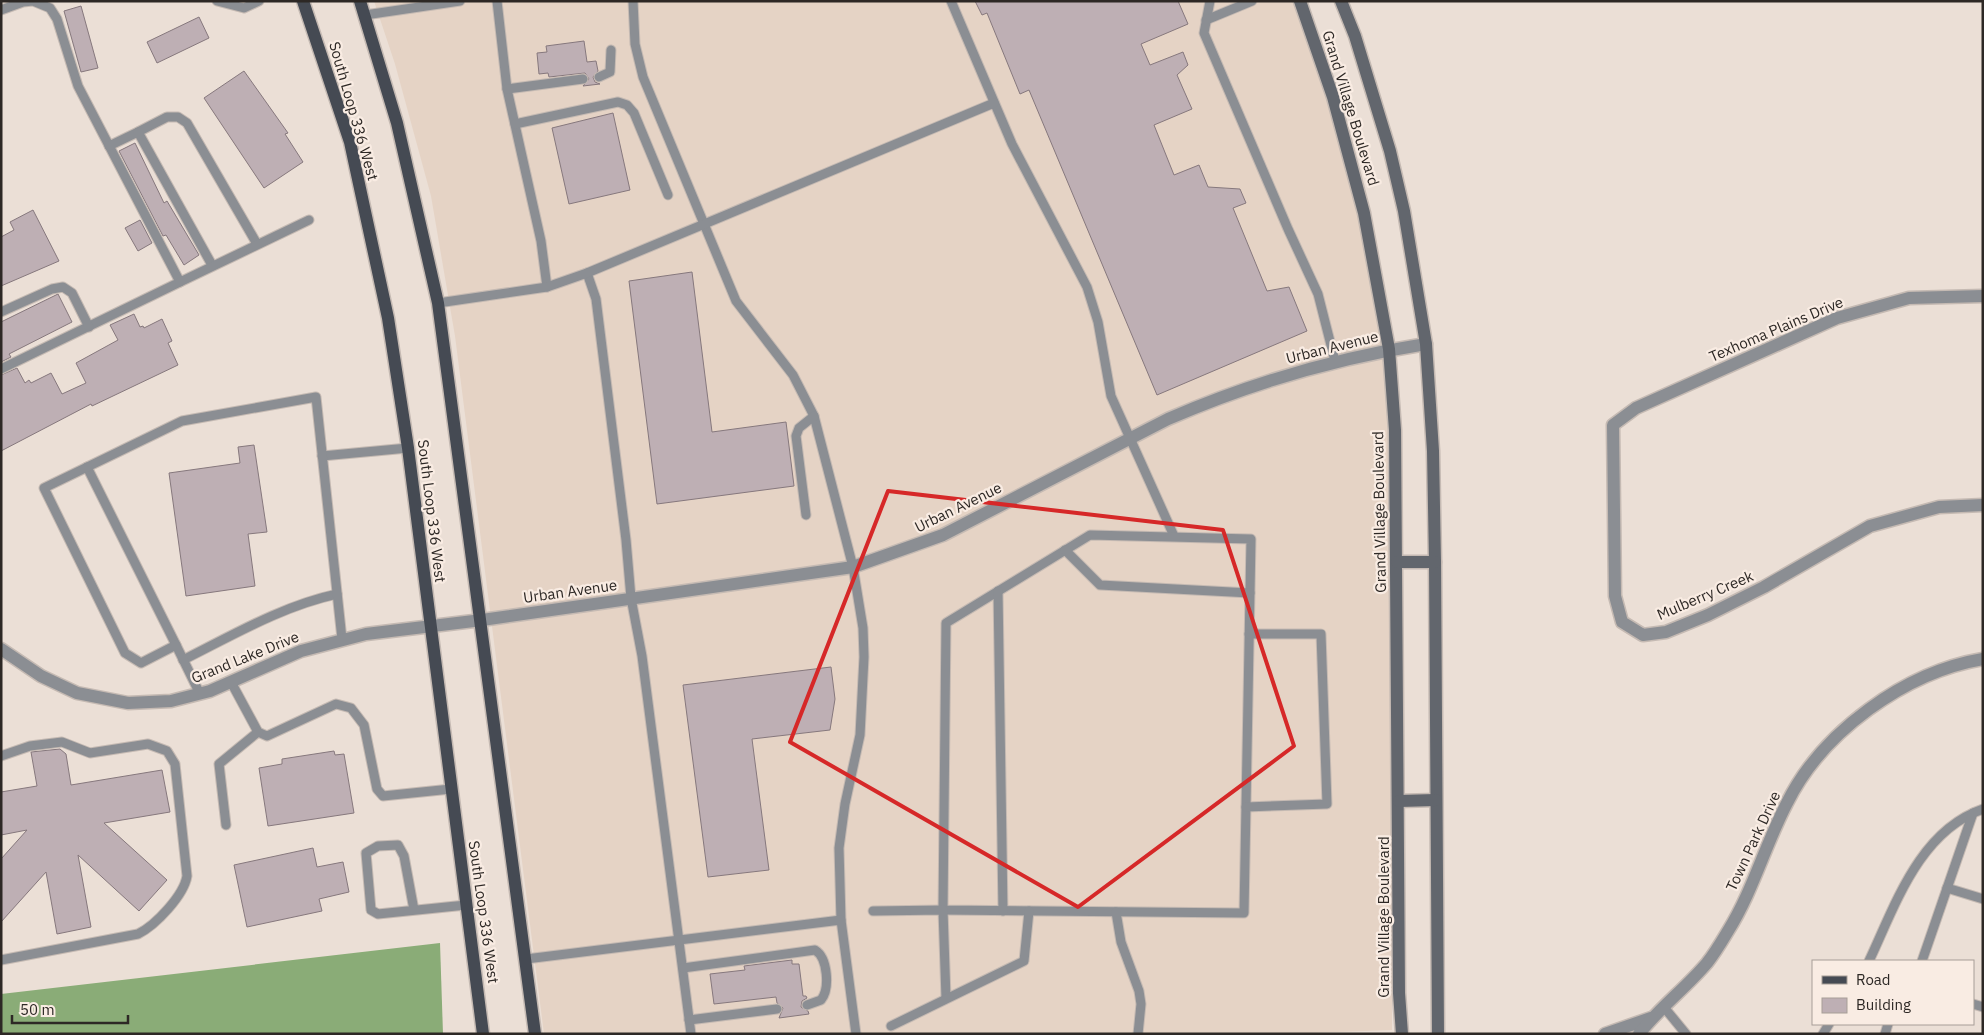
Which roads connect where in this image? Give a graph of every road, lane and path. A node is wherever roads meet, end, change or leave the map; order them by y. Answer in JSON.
{"nodes":[{"id":1,"x":217,"y":1,"type":"edge"},
{"id":2,"x":259,"y":1,"type":"edge"},
{"id":3,"x":303,"y":1,"type":"edge"},
{"id":4,"x":360,"y":1,"type":"edge"},
{"id":5,"x":460,"y":1,"type":"edge"},
{"id":6,"x":497,"y":1,"type":"edge"},
{"id":7,"x":633,"y":1,"type":"edge"},
{"id":8,"x":951,"y":1,"type":"edge"},
{"id":9,"x":1210,"y":1,"type":"edge"},
{"id":10,"x":1252,"y":1,"type":"edge"},
{"id":11,"x":1300,"y":1,"type":"edge"},
{"id":12,"x":1341,"y":1,"type":"edge"},
{"id":13,"x":1,"y":10,"type":"edge"},
{"id":14,"x":365,"y":15,"type":"junction"},
{"id":15,"x":1206,"y":20,"type":"junction"},
{"id":16,"x":611,"y":50,"type":"dead end"},
{"id":17,"x":599,"y":77,"type":"dead end"},
{"id":18,"x":583,"y":80,"type":"dead end"},
{"id":19,"x":507,"y":89,"type":"junction"},
{"id":20,"x":994,"y":103,"type":"junction"},
{"id":21,"x":515,"y":124,"type":"junction"},
{"id":22,"x":138,"y":132,"type":"junction"},
{"id":23,"x":109,"y":146,"type":"junction"},
{"id":24,"x":668,"y":195,"type":"dead end"},
{"id":25,"x":309,"y":220,"type":"dead end"},
{"id":26,"x":704,"y":224,"type":"junction"},
{"id":27,"x":257,"y":244,"type":"junction"},
{"id":28,"x":212,"y":266,"type":"junction"},
{"id":29,"x":587,"y":273,"type":"junction"},
{"id":30,"x":180,"y":282,"type":"junction"},
{"id":31,"x":547,"y":287,"type":"junction"},
{"id":32,"x":1983,"y":296,"type":"edge"},
{"id":33,"x":438,"y":303,"type":"junction"},
{"id":34,"x":1,"y":312,"type":"edge"},
{"id":35,"x":89,"y":326,"type":"junction"},
{"id":36,"x":1426,"y":344,"type":"junction"},
{"id":37,"x":1389,"y":349,"type":"junction"},
{"id":38,"x":1335,"y":361,"type":"junction"},
{"id":39,"x":1,"y":369,"type":"edge"},
{"id":40,"x":814,"y":416,"type":"junction"},
{"id":41,"x":1613,"y":426,"type":"joint"},
{"id":42,"x":1130,"y":438,"type":"junction"},
{"id":43,"x":408,"y":448,"type":"junction"},
{"id":44,"x":322,"y":456,"type":"junction"},
{"id":45,"x":87,"y":467,"type":"junction"},
{"id":46,"x":1983,"y":505,"type":"edge"},
{"id":47,"x":806,"y":515,"type":"dead end"},
{"id":48,"x":1174,"y":536,"type":"junction"},
{"id":49,"x":1065,"y":550,"type":"junction"},
{"id":50,"x":1396,"y":562,"type":"junction"},
{"id":51,"x":1435,"y":562,"type":"junction"},
{"id":52,"x":853,"y":567,"type":"junction"},
{"id":53,"x":998,"y":591,"type":"junction"},
{"id":54,"x":1250,"y":593,"type":"junction"},
{"id":55,"x":337,"y":594,"type":"junction"},
{"id":56,"x":631,"y":598,"type":"junction"},
{"id":57,"x":482,"y":620,"type":"junction"},
{"id":58,"x":430,"y":626,"type":"junction"},
{"id":59,"x":1249,"y":634,"type":"junction"},
{"id":60,"x":342,"y":639,"type":"junction"},
{"id":61,"x":176,"y":645,"type":"junction"},
{"id":62,"x":1,"y":649,"type":"edge"},
{"id":63,"x":1983,"y":659,"type":"edge"},
{"id":64,"x":183,"y":660,"type":"junction"},
{"id":65,"x":231,"y":682,"type":"junction"},
{"id":66,"x":200,"y":694,"type":"junction"},
{"id":67,"x":258,"y":732,"type":"junction"},
{"id":68,"x":1,"y":756,"type":"edge"},
{"id":69,"x":451,"y":789,"type":"junction"},
{"id":70,"x":1436,"y":800,"type":"junction"},
{"id":71,"x":1399,"y":801,"type":"junction"},
{"id":72,"x":1246,"y":807,"type":"junction"},
{"id":73,"x":1983,"y":809,"type":"edge"},
{"id":74,"x":1973,"y":813,"type":"junction"},
{"id":75,"x":226,"y":825,"type":"dead end"},
{"id":76,"x":1947,"y":888,"type":"junction"},
{"id":77,"x":1983,"y":899,"type":"edge"},
{"id":78,"x":466,"y":905,"type":"junction"},
{"id":79,"x":414,"y":910,"type":"junction"},
{"id":80,"x":944,"y":910,"type":"junction"},
{"id":81,"x":873,"y":911,"type":"dead end"},
{"id":82,"x":1003,"y":911,"type":"junction"},
{"id":83,"x":1029,"y":911,"type":"junction"},
{"id":84,"x":1116,"y":912,"type":"junction"},
{"id":85,"x":841,"y":920,"type":"junction"},
{"id":86,"x":680,"y":940,"type":"junction"},
{"id":87,"x":526,"y":959,"type":"junction"},
{"id":88,"x":1,"y":960,"type":"edge"},
{"id":89,"x":1869,"y":960,"type":"edge"},
{"id":90,"x":1922,"y":960,"type":"edge"},
{"id":91,"x":683,"y":968,"type":"junction"},
{"id":92,"x":946,"y":998,"type":"junction"},
{"id":93,"x":808,"y":1005,"type":"dead end"},
{"id":94,"x":1663,"y":1006,"type":"junction"},
{"id":95,"x":777,"y":1009,"type":"dead end"},
{"id":96,"x":1651,"y":1018,"type":"junction"},
{"id":97,"x":689,"y":1020,"type":"junction"},
{"id":98,"x":891,"y":1026,"type":"dead end"},
{"id":99,"x":484,"y":1034,"type":"edge"},
{"id":100,"x":535,"y":1034,"type":"edge"},
{"id":101,"x":691,"y":1034,"type":"edge"},
{"id":102,"x":856,"y":1034,"type":"edge"},
{"id":103,"x":1138,"y":1034,"type":"edge"},
{"id":104,"x":1402,"y":1034,"type":"edge"},
{"id":105,"x":1438,"y":1034,"type":"edge"},
{"id":106,"x":1605,"y":1034,"type":"edge"},
{"id":107,"x":1639,"y":1034,"type":"edge"},
{"id":108,"x":1686,"y":1034,"type":"edge"}],
"edges":[{"from":1,"to":2,"type":"lane"},
{"from":3,"to":43,"type":"main road","name":"South Loop 336 West"},
{"from":4,"to":14,"type":"main road"},
{"from":5,"to":14,"type":"lane"},
{"from":6,"to":19,"type":"lane"},
{"from":7,"to":26,"type":"lane"},
{"from":8,"to":20,"type":"lane"},
{"from":9,"to":15,"type":"lane"},
{"from":10,"to":15,"type":"lane"},
{"from":11,"to":37,"type":"street","name":"Grand Village Boulevard"},
{"from":12,"to":36,"type":"street","name":"Grand Village Boulevard"},
{"from":13,"to":23,"type":"lane"},
{"from":14,"to":33,"type":"main road"},
{"from":15,"to":38,"type":"lane"},
{"from":16,"to":17,"type":"lane"},
{"from":18,"to":19,"type":"lane"},
{"from":19,"to":21,"type":"lane"},
{"from":20,"to":26,"type":"lane"},
{"from":20,"to":42,"type":"lane"},
{"from":21,"to":24,"type":"lane"},
{"from":21,"to":31,"type":"lane"},
{"from":22,"to":23,"type":"lane"},
{"from":22,"to":27,"type":"lane"},
{"from":22,"to":28,"type":"lane"},
{"from":23,"to":30,"type":"lane"},
{"from":25,"to":27,"type":"lane"},
{"from":26,"to":29,"type":"lane"},
{"from":26,"to":40,"type":"lane"},
{"from":27,"to":28,"type":"lane"},
{"from":28,"to":30,"type":"lane"},
{"from":29,"to":31,"type":"lane"},
{"from":29,"to":56,"type":"lane"},
{"from":30,"to":35,"type":"lane"},
{"from":31,"to":33,"type":"lane"},
{"from":32,"to":41,"type":"street","name":"Texhoma Plains Drive"},
{"from":33,"to":57,"type":"main road"},
{"from":34,"to":35,"type":"lane"},
{"from":35,"to":39,"type":"lane"},
{"from":36,"to":37,"type":"street","name":"Urban Avenue"},
{"from":36,"to":51,"type":"street","name":"Grand Village Boulevard"},
{"from":37,"to":38,"type":"street","name":"Urban Avenue"},
{"from":37,"to":50,"type":"street","name":"Grand Village Boulevard"},
{"from":38,"to":42,"type":"street","name":"Urban Avenue"},
{"from":40,"to":47,"type":"lane"},
{"from":40,"to":52,"type":"lane"},
{"from":41,"to":46,"type":"street","name":"Mulberry Creek"},
{"from":42,"to":48,"type":"lane"},
{"from":42,"to":52,"type":"street","name":"Urban Avenue"},
{"from":43,"to":44,"type":"lane"},
{"from":43,"to":58,"type":"main road","name":"South Loop 336 West"},
{"from":44,"to":45,"type":"lane"},
{"from":44,"to":55,"type":"lane"},
{"from":45,"to":61,"type":"lane"},
{"from":45,"to":61,"type":"lane"},
{"from":48,"to":49,"type":"lane"},
{"from":48,"to":54,"type":"lane"},
{"from":49,"to":53,"type":"lane"},
{"from":49,"to":54,"type":"lane"},
{"from":50,"to":51,"type":"street"},
{"from":50,"to":71,"type":"street","name":"Grand Village Boulevard"},
{"from":51,"to":70,"type":"street","name":"Grand Village Boulevard"},
{"from":52,"to":56,"type":"street","name":"Urban Avenue"},
{"from":52,"to":85,"type":"lane"},
{"from":53,"to":80,"type":"lane"},
{"from":53,"to":82,"type":"lane"},
{"from":54,"to":59,"type":"lane"},
{"from":55,"to":60,"type":"lane"},
{"from":55,"to":64,"type":"lane"},
{"from":56,"to":57,"type":"street","name":"Urban Avenue"},
{"from":56,"to":86,"type":"lane"},
{"from":57,"to":58,"type":"street","name":"Grand Lake Drive"},
{"from":57,"to":87,"type":"main road"},
{"from":58,"to":60,"type":"street","name":"Grand Lake Drive"},
{"from":58,"to":69,"type":"main road","name":"South Loop 336 West"},
{"from":59,"to":72,"type":"lane"},
{"from":59,"to":72,"type":"lane"},
{"from":60,"to":65,"type":"street","name":"Grand Lake Drive"},
{"from":61,"to":64,"type":"lane"},
{"from":62,"to":66,"type":"street","name":"Grand Lake Drive"},
{"from":63,"to":94,"type":"street","name":"Town Park Drive"},
{"from":64,"to":66,"type":"lane"},
{"from":65,"to":66,"type":"street","name":"Grand Lake Drive"},
{"from":65,"to":67,"type":"lane"},
{"from":67,"to":69,"type":"lane"},
{"from":67,"to":75,"type":"lane"},
{"from":68,"to":88,"type":"lane"},
{"from":69,"to":78,"type":"main road","name":"South Loop 336 West"},
{"from":70,"to":71,"type":"street"},
{"from":70,"to":105,"type":"street","name":"Grand Village Boulevard"},
{"from":71,"to":104,"type":"street","name":"Grand Village Boulevard"},
{"from":72,"to":84,"type":"lane"},
{"from":73,"to":74,"type":"lane"},
{"from":74,"to":76,"type":"lane"},
{"from":74,"to":89,"type":"lane"},
{"from":76,"to":77,"type":"lane"},
{"from":76,"to":90,"type":"lane"},
{"from":78,"to":79,"type":"lane"},
{"from":78,"to":99,"type":"main road","name":"South Loop 336 West"},
{"from":79,"to":79,"type":"lane"},
{"from":80,"to":81,"type":"lane"},
{"from":80,"to":82,"type":"lane"},
{"from":80,"to":92,"type":"lane"},
{"from":82,"to":83,"type":"lane"},
{"from":83,"to":84,"type":"lane"},
{"from":83,"to":92,"type":"lane"},
{"from":84,"to":103,"type":"lane"},
{"from":85,"to":86,"type":"lane"},
{"from":85,"to":102,"type":"lane"},
{"from":86,"to":87,"type":"lane"},
{"from":86,"to":91,"type":"lane"},
{"from":87,"to":100,"type":"main road"},
{"from":91,"to":93,"type":"lane"},
{"from":91,"to":97,"type":"lane"},
{"from":92,"to":98,"type":"lane"},
{"from":94,"to":96,"type":"street","name":"Town Park Drive"},
{"from":94,"to":108,"type":"lane"},
{"from":95,"to":97,"type":"lane"},
{"from":96,"to":106,"type":"street","name":"Town Park Drive"},
{"from":96,"to":107,"type":"street","name":"Town Park Drive"},
{"from":97,"to":101,"type":"lane"}]}
